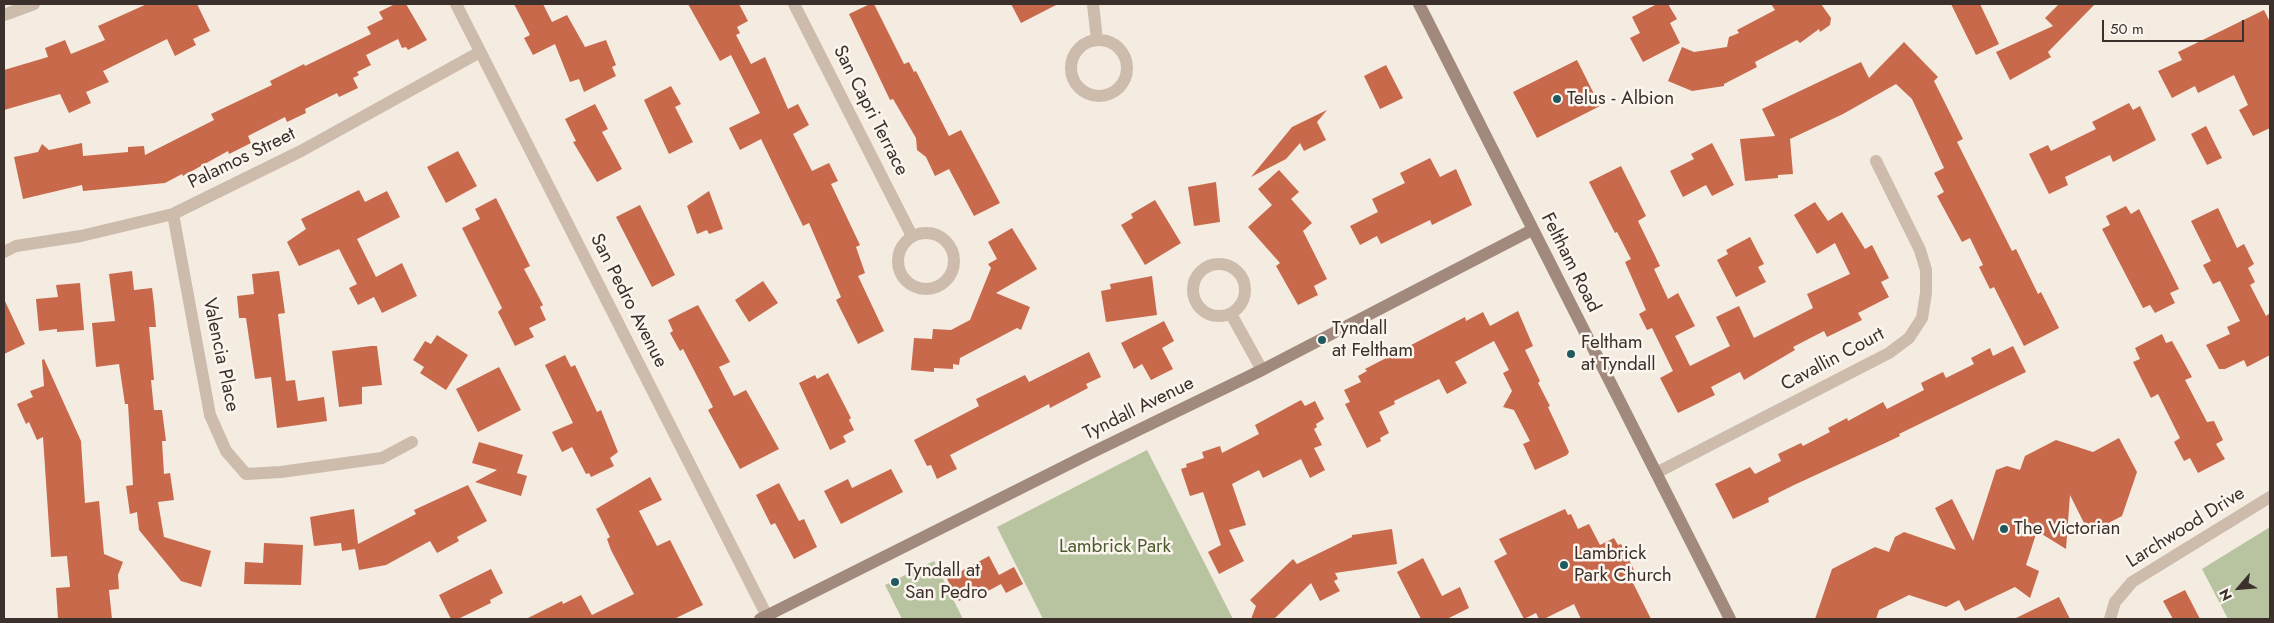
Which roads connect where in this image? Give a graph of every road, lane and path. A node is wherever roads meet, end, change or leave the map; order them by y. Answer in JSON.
{"nodes":[{"id":1,"x":34,"y":4,"type":"edge"},
{"id":2,"x":456,"y":4,"type":"edge"},
{"id":3,"x":794,"y":4,"type":"edge"},
{"id":4,"x":1093,"y":4,"type":"edge"},
{"id":5,"x":1419,"y":4,"type":"edge"},
{"id":6,"x":4,"y":15,"type":"edge"},
{"id":7,"x":1097,"y":40,"type":"junction"},
{"id":8,"x":480,"y":52,"type":"junction"},
{"id":9,"x":1876,"y":161,"type":"dead end"},
{"id":10,"x":173,"y":214,"type":"junction"},
{"id":11,"x":1532,"y":230,"type":"junction"},
{"id":12,"x":912,"y":236,"type":"junction"},
{"id":13,"x":4,"y":252,"type":"edge"},
{"id":14,"x":1231,"y":314,"type":"junction"},
{"id":15,"x":1262,"y":370,"type":"junction"},
{"id":16,"x":412,"y":442,"type":"dead end"},
{"id":17,"x":1656,"y":473,"type":"junction"},
{"id":18,"x":2270,"y":497,"type":"edge"},
{"id":19,"x":764,"y":617,"type":"edge"},
{"id":20,"x":1730,"y":619,"type":"edge"},
{"id":21,"x":2110,"y":619,"type":"edge"}],
"edges":[{"from":1,"to":6,"type":"street"},
{"from":2,"to":8,"type":"street","name":"San Pedro Avenue"},
{"from":3,"to":12,"type":"street","name":"San Capri Terrace"},
{"from":4,"to":7,"type":"street"},
{"from":5,"to":11,"type":"street","name":"Feltham Road"},
{"from":7,"to":7,"type":"street"},
{"from":8,"to":10,"type":"street","name":"Palamos Street"},
{"from":8,"to":19,"type":"street","name":"San Pedro Avenue"},
{"from":9,"to":17,"type":"street","name":"Cavallin Court"},
{"from":10,"to":13,"type":"street","name":"Palamos Street"},
{"from":10,"to":16,"type":"street","name":"Valencia Place"},
{"from":11,"to":15,"type":"street","name":"Tyndall Avenue"},
{"from":11,"to":17,"type":"street","name":"Feltham Road"},
{"from":12,"to":12,"type":"street"},
{"from":14,"to":14,"type":"street"},
{"from":14,"to":15,"type":"street"},
{"from":15,"to":19,"type":"street","name":"Tyndall Avenue"},
{"from":17,"to":20,"type":"street","name":"Feltham Road"},
{"from":18,"to":21,"type":"street","name":"Larchwood Drive"}]}
